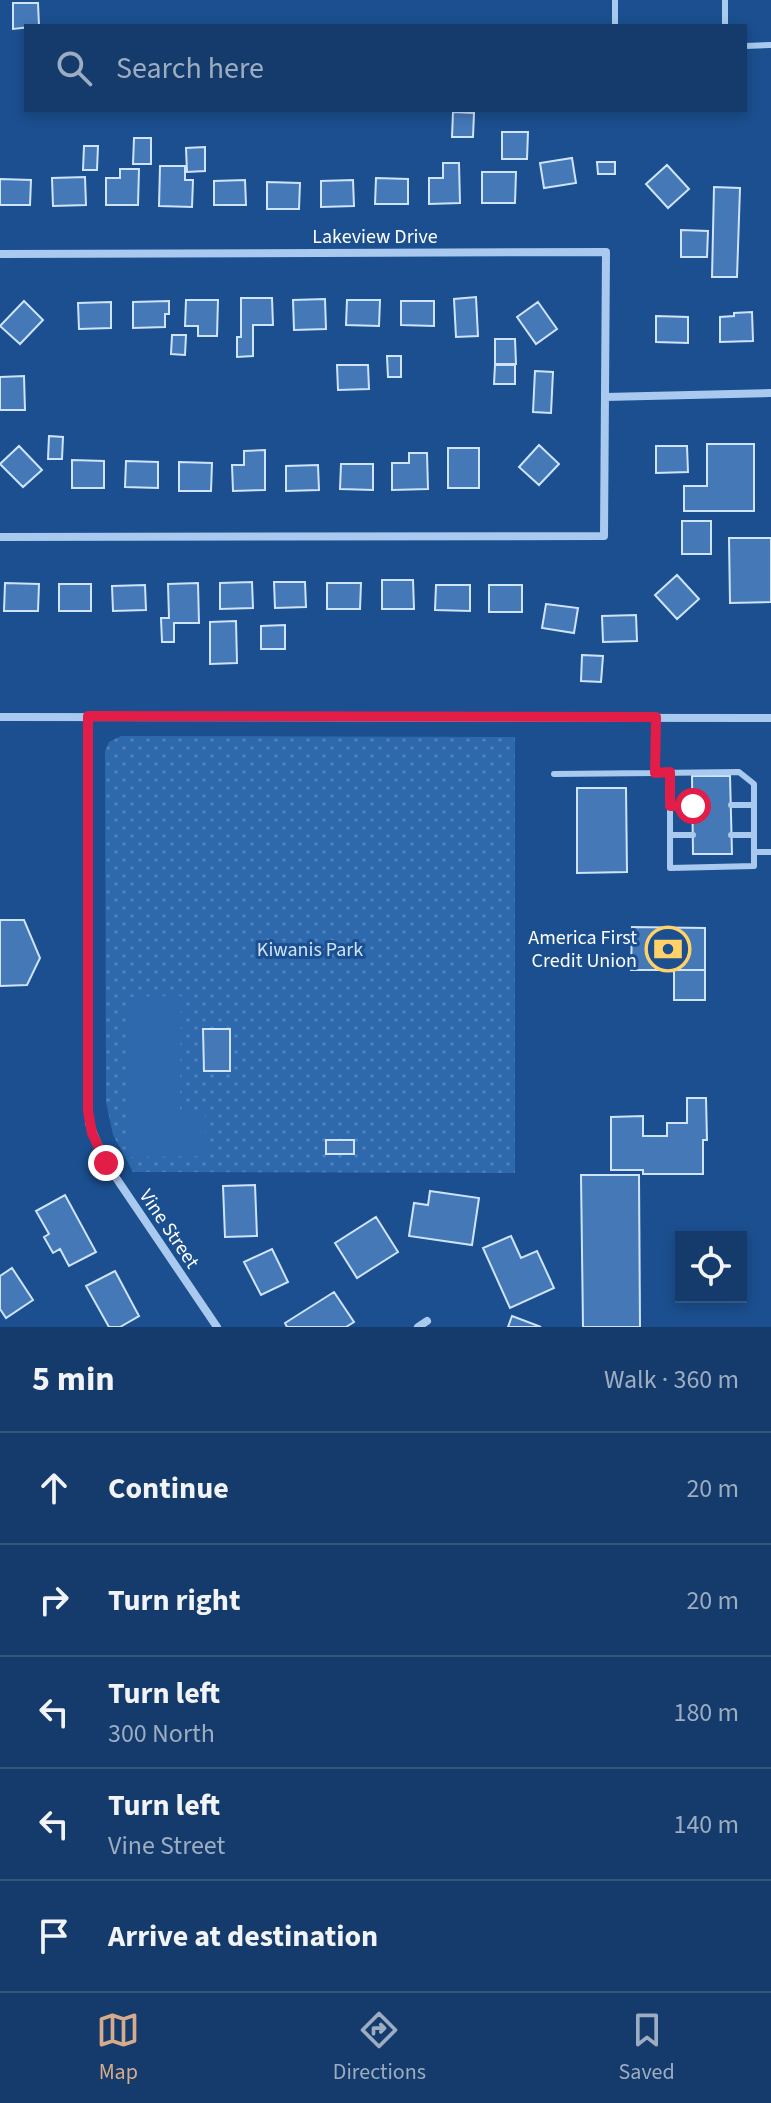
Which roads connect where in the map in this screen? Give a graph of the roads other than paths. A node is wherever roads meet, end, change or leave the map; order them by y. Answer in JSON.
{"nodes":[{"id":1,"x":615,"y":0,"type":"edge"},
{"id":2,"x":725,"y":0,"type":"edge"},
{"id":3,"x":615,"y":24,"type":"edge"},
{"id":4,"x":725,"y":24,"type":"edge"},
{"id":5,"x":771,"y":45,"type":"edge"},
{"id":6,"x":747,"y":46,"type":"edge"},
{"id":7,"x":0,"y":254,"type":"edge"},
{"id":8,"x":771,"y":393,"type":"edge"},
{"id":9,"x":605,"y":397,"type":"junction"},
{"id":10,"x":0,"y":537,"type":"edge"},
{"id":11,"x":88,"y":716,"type":"junction"},
{"id":12,"x":0,"y":717,"type":"edge"},
{"id":13,"x":656,"y":717,"type":"junction"},
{"id":14,"x":771,"y":718,"type":"edge"},
{"id":15,"x":670,"y":772,"type":"junction"},
{"id":16,"x":655,"y":773,"type":"junction"},
{"id":17,"x":554,"y":774,"type":"dead end"},
{"id":18,"x":731,"y":805,"type":"dead end"},
{"id":19,"x":754,"y":805,"type":"junction"},
{"id":20,"x":670,"y":806,"type":"junction"},
{"id":21,"x":693,"y":806,"type":"dead end"},
{"id":22,"x":670,"y":835,"type":"junction"},
{"id":23,"x":693,"y":835,"type":"dead end"},
{"id":24,"x":731,"y":835,"type":"dead end"},
{"id":25,"x":754,"y":835,"type":"junction"},
{"id":26,"x":754,"y":852,"type":"junction"},
{"id":27,"x":771,"y":852,"type":"edge"},
{"id":28,"x":427,"y":1321,"type":"dead end"},
{"id":29,"x":217,"y":1327,"type":"edge"},
{"id":30,"x":418,"y":1327,"type":"edge"}],
"edges":[{"from":1,"to":3,"type":"lane"},
{"from":2,"to":4,"type":"lane"},
{"from":5,"to":6,"type":"lane"},
{"from":7,"to":9,"type":"street","name":"Lakeview Drive"},
{"from":8,"to":9,"type":"street"},
{"from":9,"to":10,"type":"street","name":"Lakeview Drive"},
{"from":11,"to":12,"type":"street"},
{"from":11,"to":13,"type":"street"},
{"from":11,"to":29,"type":"street","name":"Vine Street"},
{"from":13,"to":14,"type":"street"},
{"from":13,"to":16,"type":"lane"},
{"from":15,"to":16,"type":"lane"},
{"from":15,"to":19,"type":"lane"},
{"from":15,"to":20,"type":"lane"},
{"from":16,"to":17,"type":"lane"},
{"from":18,"to":19,"type":"lane"},
{"from":19,"to":25,"type":"lane"},
{"from":20,"to":21,"type":"lane"},
{"from":20,"to":22,"type":"lane"},
{"from":22,"to":23,"type":"lane"},
{"from":22,"to":26,"type":"lane"},
{"from":24,"to":25,"type":"lane"},
{"from":25,"to":26,"type":"lane"},
{"from":26,"to":27,"type":"lane"},
{"from":28,"to":30,"type":"street"}]}
